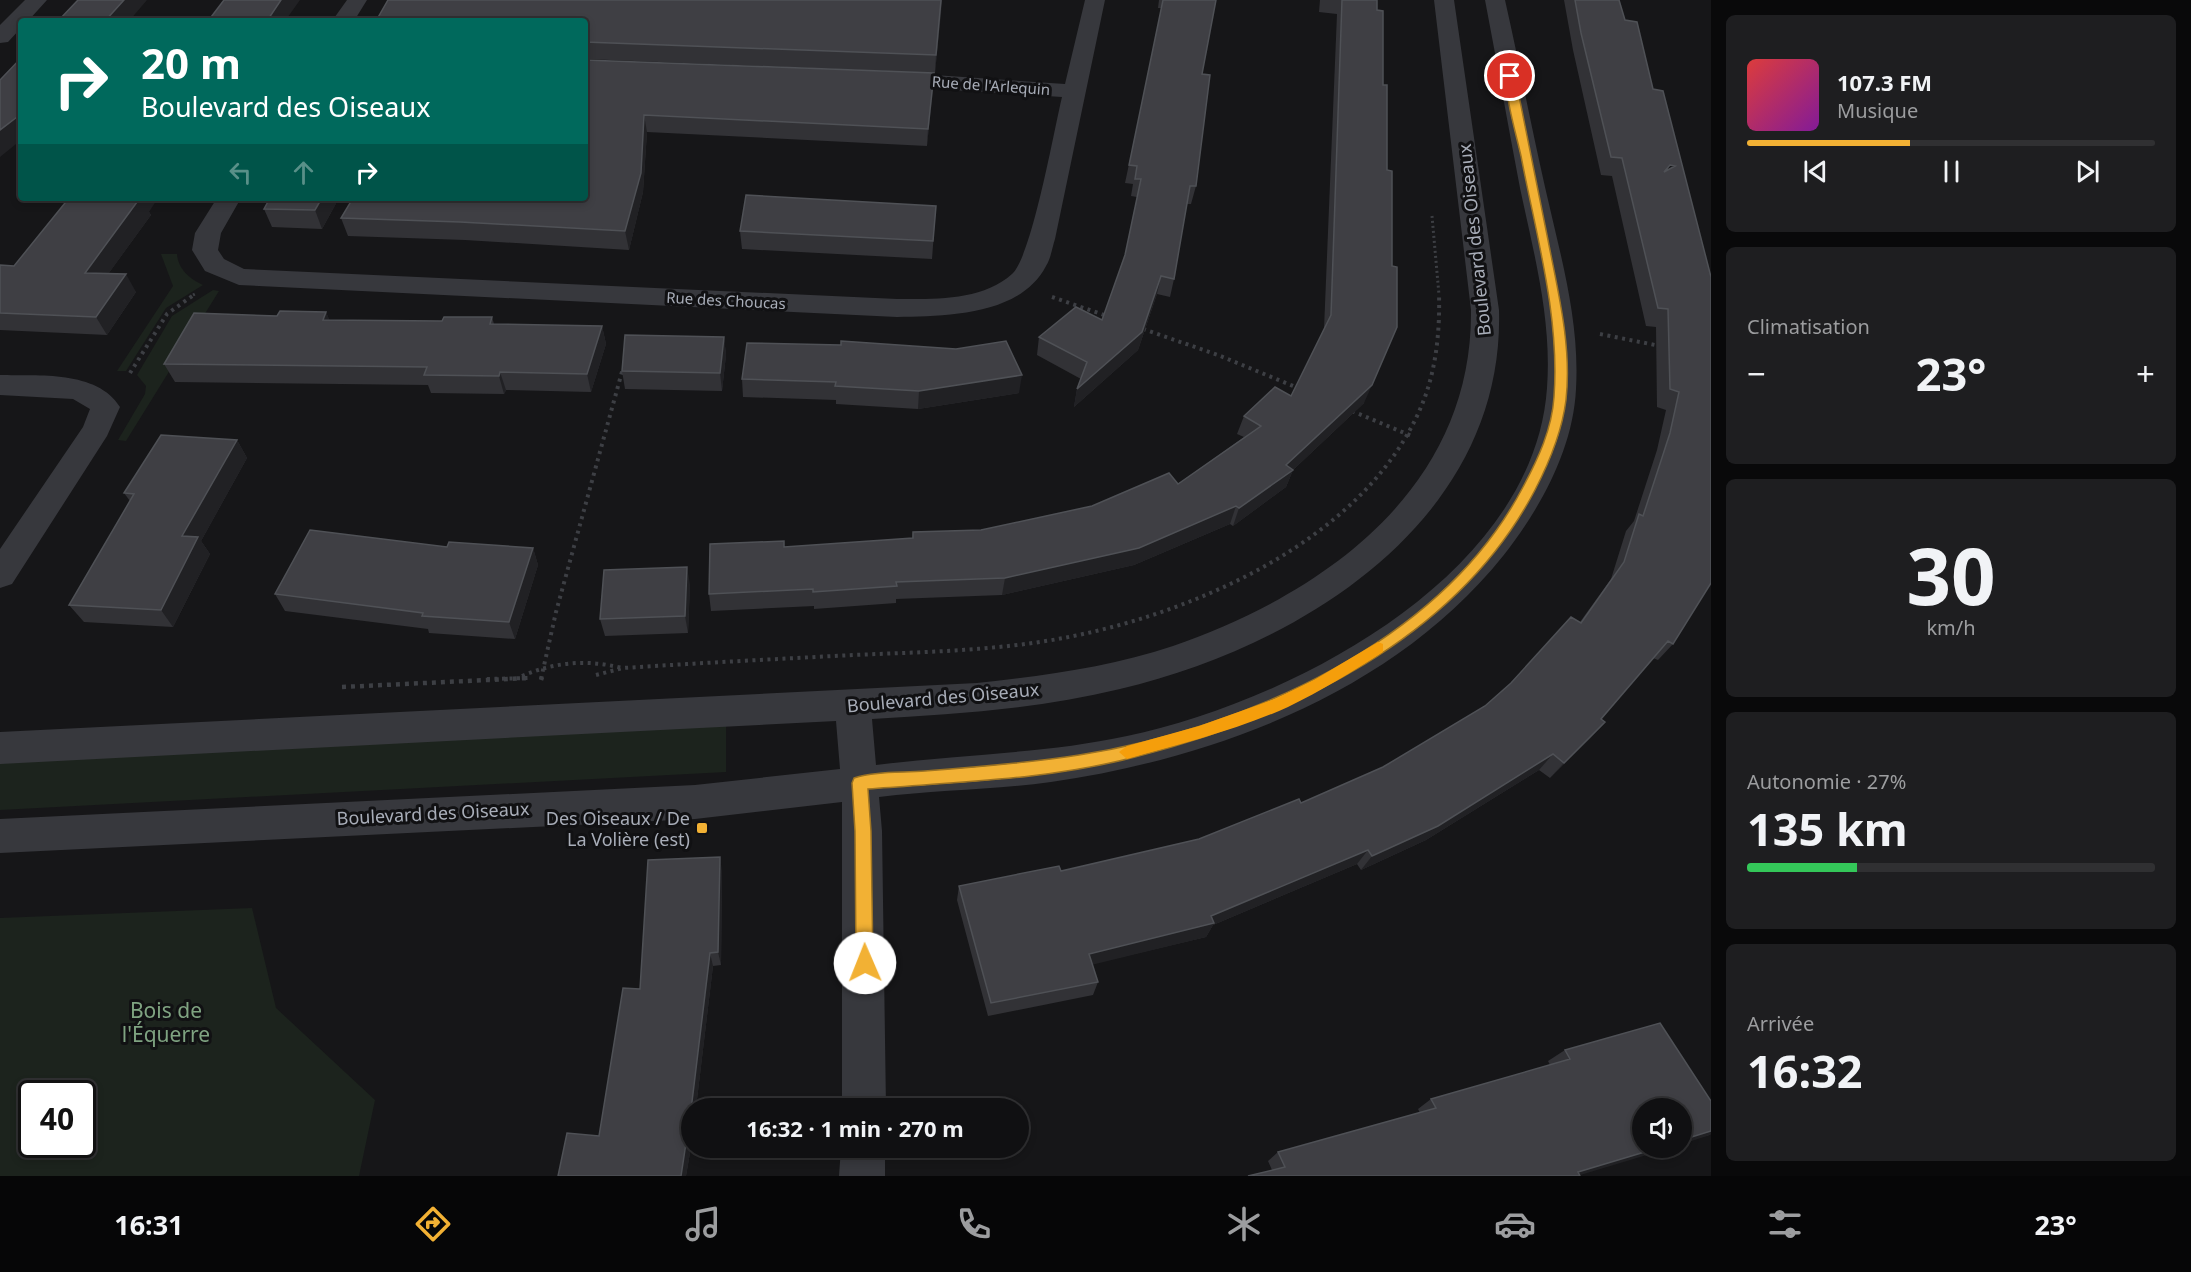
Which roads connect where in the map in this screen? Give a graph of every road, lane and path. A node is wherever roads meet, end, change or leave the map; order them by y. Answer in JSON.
{"nodes":[{"id":1,"x":37,"y":0,"type":"edge"},
{"id":2,"x":357,"y":0,"type":"edge"},
{"id":3,"x":1095,"y":0,"type":"edge"},
{"id":4,"x":1444,"y":0,"type":"edge"},
{"id":5,"x":1495,"y":0,"type":"edge"},
{"id":6,"x":19,"y":18,"type":"edge"},
{"id":7,"x":345,"y":18,"type":"edge"},
{"id":8,"x":18,"y":19,"type":"edge"},
{"id":9,"x":0,"y":37,"type":"edge"},
{"id":10,"x":863,"y":78,"type":"edge"},
{"id":11,"x":1074,"y":91,"type":"junction"},
{"id":12,"x":227,"y":201,"type":"edge"},
{"id":13,"x":199,"y":292,"type":"dead end"},
{"id":14,"x":1041,"y":293,"type":"dead end"},
{"id":15,"x":1440,"y":309,"type":"dead end"},
{"id":16,"x":1107,"y":316,"type":"edge"},
{"id":17,"x":1141,"y":328,"type":"edge"},
{"id":18,"x":1593,"y":330,"type":"dead end"},
{"id":19,"x":1666,"y":347,"type":"edge"},
{"id":20,"x":626,"y":357,"type":"edge"},
{"id":21,"x":130,"y":373,"type":"dead end"},
{"id":22,"x":0,"y":385,"type":"edge"},
{"id":23,"x":1302,"y":390,"type":"edge"},
{"id":24,"x":1344,"y":407,"type":"edge"},
{"id":25,"x":1407,"y":434,"type":"junction"},
{"id":26,"x":1418,"y":439,"type":"dead end"},
{"id":27,"x":0,"y":576,"type":"edge"},
{"id":28,"x":544,"y":665,"type":"junction"},
{"id":29,"x":520,"y":677,"type":"dead end"},
{"id":30,"x":540,"y":681,"type":"dead end"},
{"id":31,"x":853,"y":705,"type":"junction"},
{"id":32,"x":0,"y":748,"type":"edge"},
{"id":33,"x":859,"y":783,"type":"junction"},
{"id":34,"x":0,"y":836,"type":"edge"},
{"id":35,"x":864,"y":1098,"type":"edge"},
{"id":36,"x":863,"y":1158,"type":"edge"},
{"id":37,"x":862,"y":1176,"type":"edge"}],
"edges":[{"from":1,"to":6,"type":"street"},
{"from":2,"to":7,"type":"street"},
{"from":3,"to":11,"type":"street","name":"Rue des Choucas"},
{"from":4,"to":31,"type":"street","name":"Boulevard des Oiseaux"},
{"from":5,"to":33,"type":"street","name":"Boulevard des Oiseaux"},
{"from":8,"to":9,"type":"street"},
{"from":10,"to":11,"type":"street","name":"Rue de l'Arlequin"},
{"from":11,"to":12,"type":"street","name":"Rue des Choucas"},
{"from":13,"to":21,"type":"path"},
{"from":14,"to":16,"type":"path"},
{"from":15,"to":25,"type":"path"},
{"from":17,"to":23,"type":"path"},
{"from":18,"to":19,"type":"path"},
{"from":20,"to":28,"type":"path"},
{"from":22,"to":27,"type":"street"},
{"from":24,"to":25,"type":"path"},
{"from":25,"to":26,"type":"path"},
{"from":25,"to":28,"type":"path"},
{"from":28,"to":29,"type":"path"},
{"from":28,"to":30,"type":"path"},
{"from":31,"to":32,"type":"street","name":"Boulevard des Oiseaux"},
{"from":31,"to":33,"type":"street"},
{"from":33,"to":34,"type":"street","name":"Boulevard des Oiseaux"},
{"from":33,"to":35,"type":"street"},
{"from":36,"to":37,"type":"street"}]}
